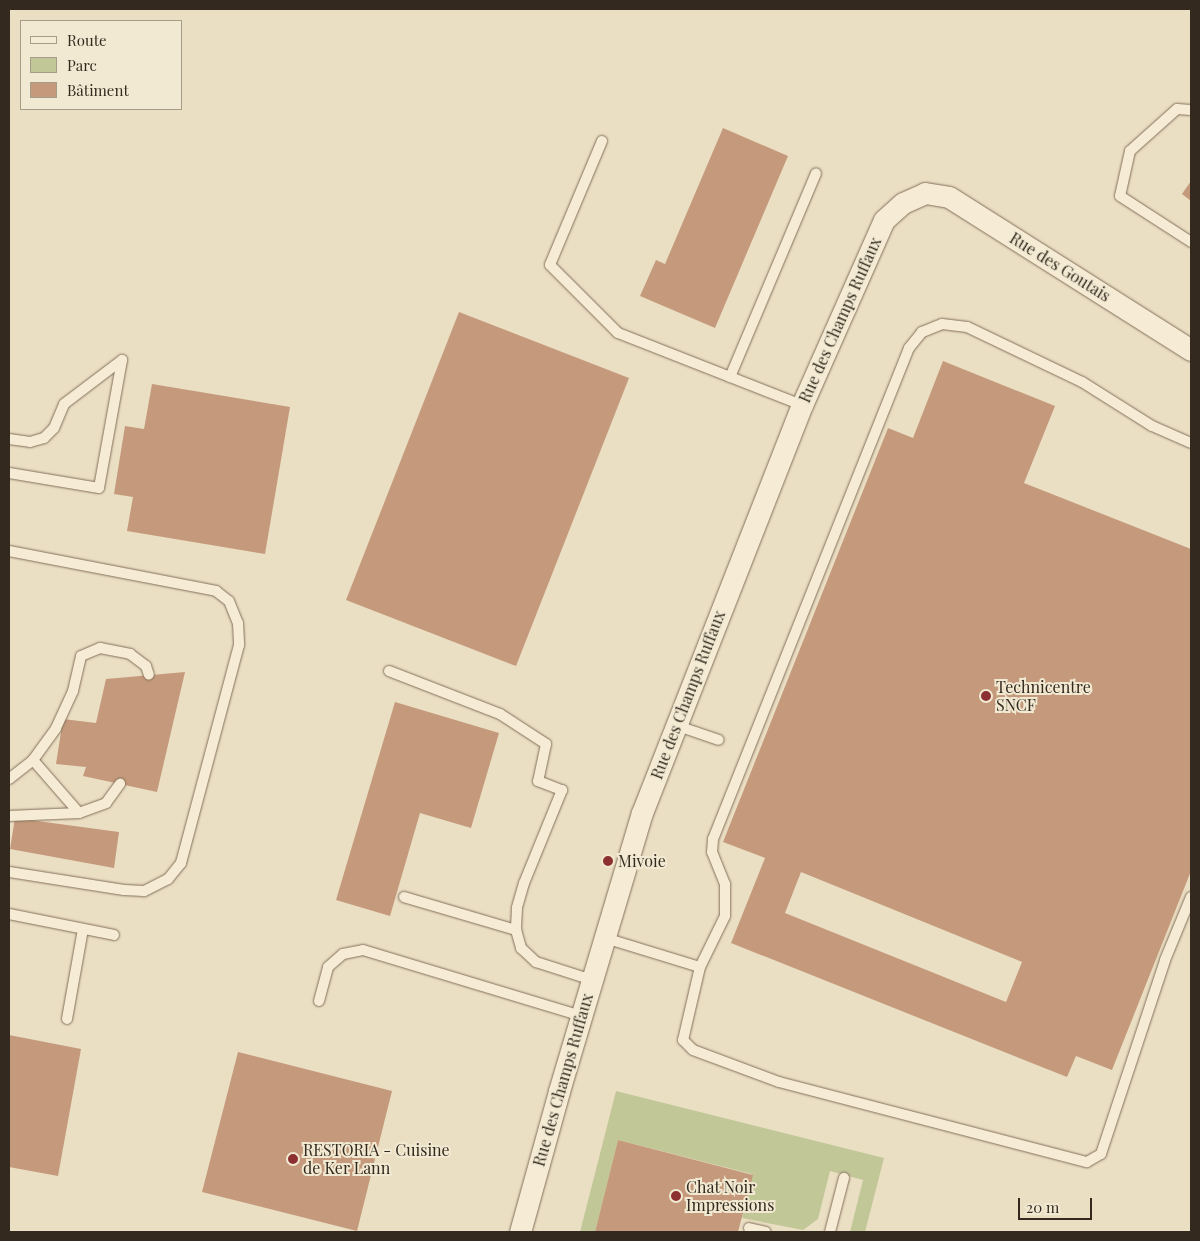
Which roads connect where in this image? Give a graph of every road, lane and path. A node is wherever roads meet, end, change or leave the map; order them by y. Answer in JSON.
{"nodes":[{"id":1,"x":1191,"y":110,"type":"edge"},
{"id":2,"x":602,"y":141,"type":"dead end"},
{"id":3,"x":816,"y":173,"type":"dead end"},
{"id":4,"x":924,"y":193,"type":"joint"},
{"id":5,"x":1191,"y":242,"type":"edge"},
{"id":6,"x":1191,"y":350,"type":"edge"},
{"id":7,"x":730,"y":377,"type":"junction"},
{"id":8,"x":802,"y":405,"type":"junction"},
{"id":9,"x":9,"y":439,"type":"edge"},
{"id":10,"x":1190,"y":439,"type":"edge"},
{"id":11,"x":9,"y":473,"type":"edge"},
{"id":12,"x":9,"y":551,"type":"edge"},
{"id":13,"x":389,"y":671,"type":"dead end"},
{"id":14,"x":148,"y":675,"type":"dead end"},
{"id":15,"x":675,"y":725,"type":"junction"},
{"id":16,"x":719,"y":740,"type":"dead end"},
{"id":17,"x":33,"y":760,"type":"junction"},
{"id":18,"x":9,"y":779,"type":"edge"},
{"id":19,"x":120,"y":784,"type":"dead end"},
{"id":20,"x":79,"y":812,"type":"junction"},
{"id":21,"x":9,"y":816,"type":"edge"},
{"id":22,"x":9,"y":872,"type":"edge"},
{"id":23,"x":404,"y":897,"type":"dead end"},
{"id":24,"x":1191,"y":897,"type":"edge"},
{"id":25,"x":9,"y":914,"type":"edge"},
{"id":26,"x":82,"y":929,"type":"junction"},
{"id":27,"x":516,"y":930,"type":"junction"},
{"id":28,"x":114,"y":935,"type":"dead end"},
{"id":29,"x":605,"y":938,"type":"junction"},
{"id":30,"x":700,"y":967,"type":"junction"},
{"id":31,"x":592,"y":980,"type":"junction"},
{"id":32,"x":319,"y":1001,"type":"dead end"},
{"id":33,"x":582,"y":1016,"type":"junction"},
{"id":34,"x":67,"y":1019,"type":"dead end"},
{"id":35,"x":844,"y":1178,"type":"dead end"},
{"id":36,"x":749,"y":1228,"type":"dead end"},
{"id":37,"x":520,"y":1232,"type":"edge"},
{"id":38,"x":766,"y":1232,"type":"edge"},
{"id":39,"x":830,"y":1232,"type":"edge"}],
"edges":[{"from":1,"to":5,"type":"lane"},
{"from":2,"to":7,"type":"lane"},
{"from":3,"to":7,"type":"lane"},
{"from":4,"to":6,"type":"street","name":"Rue des Goutais"},
{"from":4,"to":8,"type":"street","name":"Rue des Champs Ruffaux"},
{"from":7,"to":8,"type":"lane"},
{"from":8,"to":15,"type":"street","name":"Rue des Champs Ruffaux"},
{"from":9,"to":11,"type":"lane"},
{"from":10,"to":30,"type":"lane"},
{"from":12,"to":22,"type":"lane"},
{"from":13,"to":27,"type":"lane"},
{"from":14,"to":17,"type":"lane"},
{"from":15,"to":16,"type":"lane"},
{"from":15,"to":29,"type":"street","name":"Rue des Champs Ruffaux"},
{"from":17,"to":18,"type":"lane"},
{"from":17,"to":20,"type":"lane"},
{"from":19,"to":20,"type":"lane"},
{"from":20,"to":21,"type":"lane"},
{"from":23,"to":27,"type":"lane"},
{"from":24,"to":30,"type":"lane"},
{"from":25,"to":26,"type":"lane"},
{"from":26,"to":28,"type":"lane"},
{"from":26,"to":34,"type":"lane"},
{"from":27,"to":31,"type":"lane"},
{"from":29,"to":30,"type":"lane"},
{"from":29,"to":31,"type":"street","name":"Rue des Champs Ruffaux"},
{"from":31,"to":33,"type":"street","name":"Rue des Champs Ruffaux"},
{"from":32,"to":33,"type":"lane"},
{"from":33,"to":37,"type":"street","name":"Rue des Champs Ruffaux"},
{"from":35,"to":39,"type":"lane"},
{"from":36,"to":38,"type":"lane"}]}
